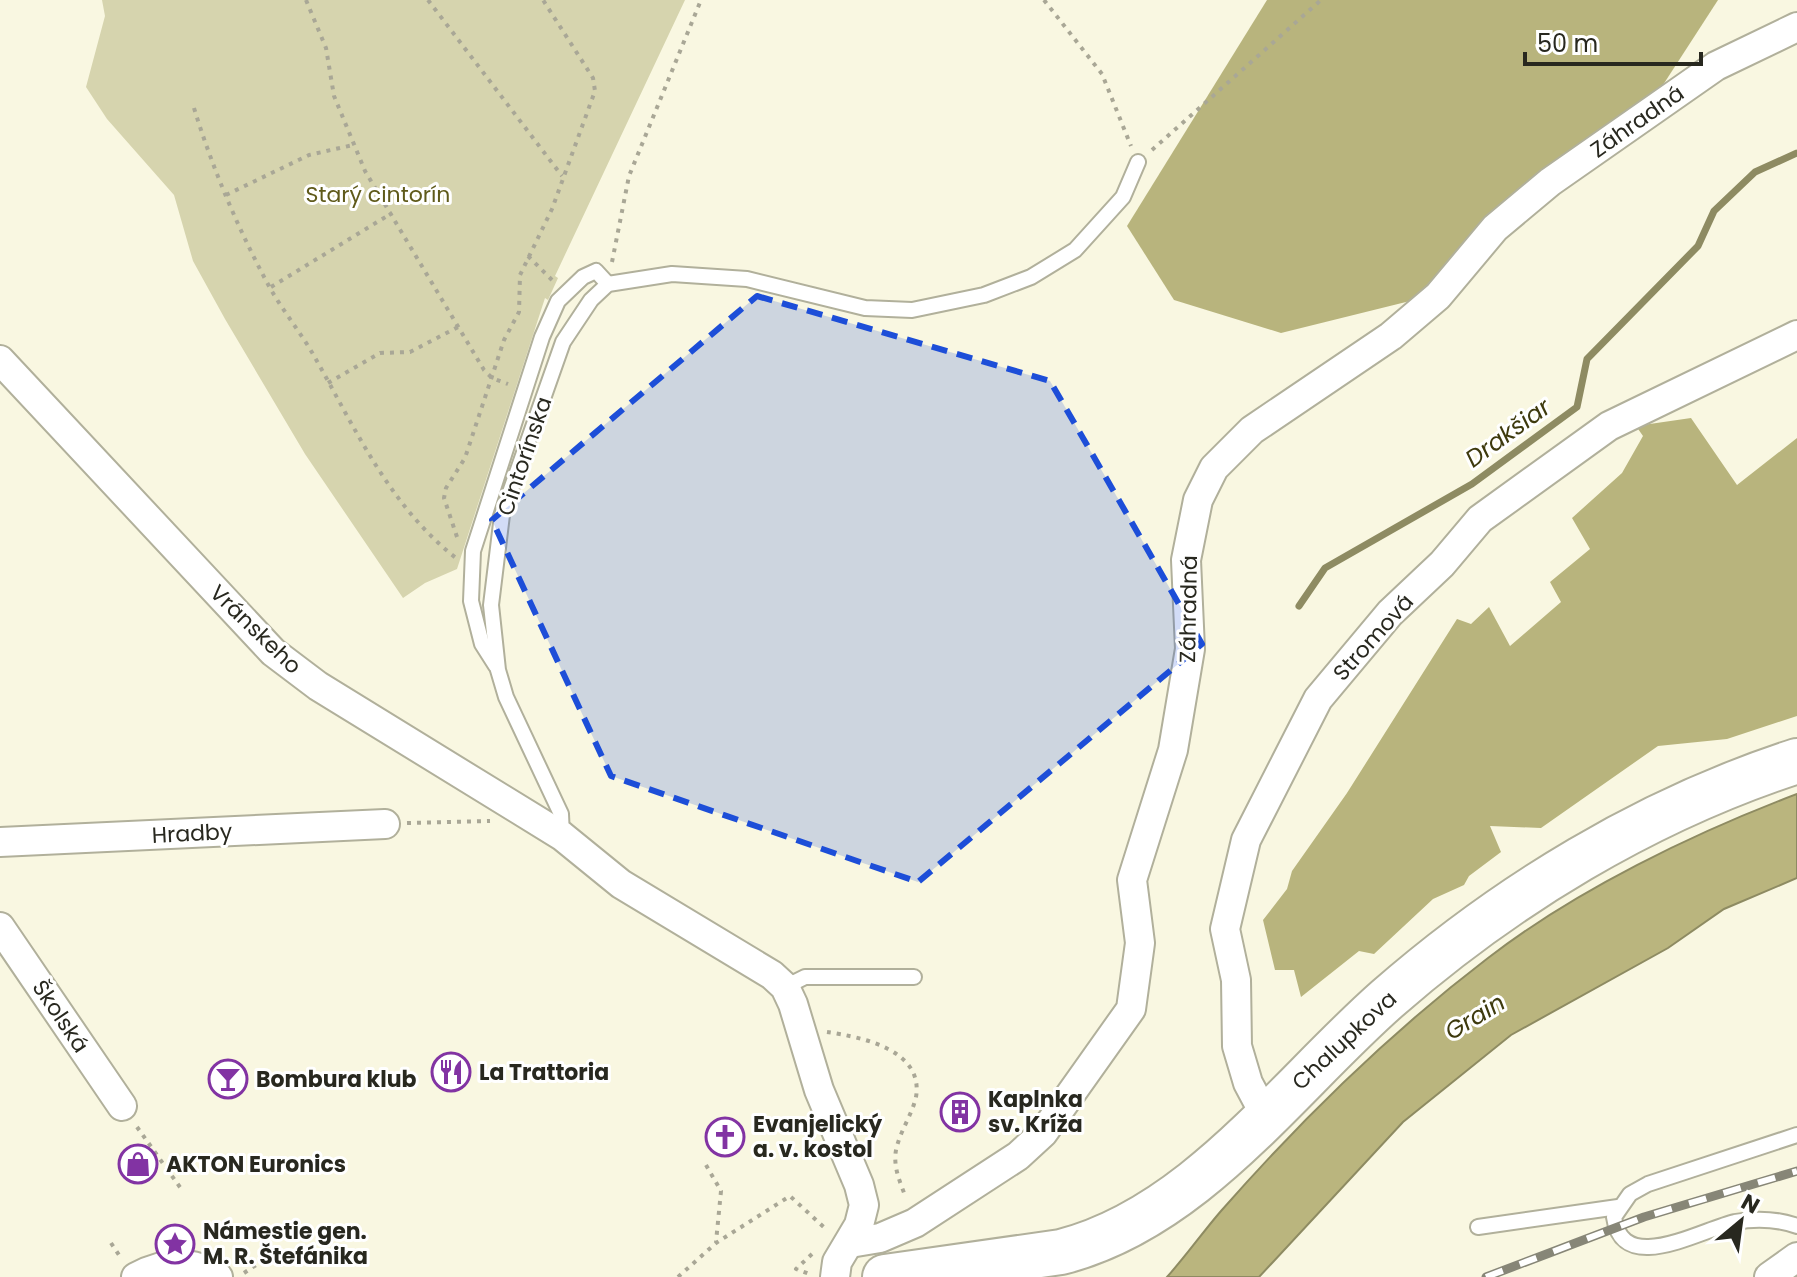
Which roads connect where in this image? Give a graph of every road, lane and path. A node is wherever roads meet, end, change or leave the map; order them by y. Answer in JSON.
{"nodes":[{"id":1,"x":306,"y":0,"type":"edge"},
{"id":2,"x":428,"y":0,"type":"edge"},
{"id":3,"x":543,"y":0,"type":"edge"},
{"id":4,"x":701,"y":0,"type":"edge"},
{"id":5,"x":1044,"y":0,"type":"edge"},
{"id":6,"x":1321,"y":0,"type":"edge"},
{"id":7,"x":1797,"y":27,"type":"edge"},
{"id":8,"x":194,"y":108,"type":"dead end"},
{"id":9,"x":353,"y":145,"type":"junction"},
{"id":10,"x":1138,"y":162,"type":"junction"},
{"id":11,"x":562,"y":176,"type":"junction"},
{"id":12,"x":226,"y":195,"type":"junction"},
{"id":13,"x":392,"y":213,"type":"junction"},
{"id":14,"x":528,"y":256,"type":"junction"},
{"id":15,"x":608,"y":284,"type":"junction"},
{"id":16,"x":270,"y":288,"type":"junction"},
{"id":17,"x":566,"y":293,"type":"junction"},
{"id":18,"x":460,"y":326,"type":"junction"},
{"id":19,"x":1797,"y":335,"type":"edge"},
{"id":20,"x":0,"y":360,"type":"edge"},
{"id":21,"x":492,"y":378,"type":"junction"},
{"id":22,"x":328,"y":383,"type":"junction"},
{"id":23,"x":525,"y":392,"type":"junction"},
{"id":24,"x":450,"y":553,"type":"junction"},
{"id":25,"x":471,"y":564,"type":"junction"},
{"id":26,"x":498,"y":670,"type":"junction"},
{"id":27,"x":1797,"y":761,"type":"edge"},
{"id":28,"x":484,"y":822,"type":"dead end"},
{"id":29,"x":385,"y":824,"type":"joint"},
{"id":30,"x":562,"y":836,"type":"junction"},
{"id":31,"x":0,"y":842,"type":"edge"},
{"id":32,"x":0,"y":927,"type":"edge"},
{"id":33,"x":914,"y":977,"type":"dead end"},
{"id":34,"x":785,"y":987,"type":"junction"},
{"id":35,"x":803,"y":1032,"type":"junction"},
{"id":36,"x":122,"y":1106,"type":"joint"},
{"id":37,"x":1265,"y":1115,"type":"junction"},
{"id":38,"x":1797,"y":1135,"type":"edge"},
{"id":39,"x":706,"y":1165,"type":"dead end"},
{"id":40,"x":182,"y":1190,"type":"dead end"},
{"id":41,"x":909,"y":1207,"type":"dead end"},
{"id":42,"x":1618,"y":1207,"type":"junction"},
{"id":43,"x":1797,"y":1226,"type":"edge"},
{"id":44,"x":1478,"y":1227,"type":"dead end"},
{"id":45,"x":841,"y":1238,"type":"junction"},
{"id":46,"x":716,"y":1243,"type":"junction"},
{"id":47,"x":1797,"y":1257,"type":"edge"},
{"id":48,"x":256,"y":1265,"type":"dead end"},
{"id":49,"x":796,"y":1269,"type":"dead end"},
{"id":50,"x":136,"y":1277,"type":"edge"},
{"id":51,"x":218,"y":1277,"type":"edge"},
{"id":52,"x":239,"y":1277,"type":"edge"},
{"id":53,"x":678,"y":1277,"type":"edge"},
{"id":54,"x":818,"y":1277,"type":"edge"},
{"id":55,"x":835,"y":1277,"type":"edge"},
{"id":56,"x":885,"y":1277,"type":"edge"},
{"id":57,"x":1769,"y":1277,"type":"edge"}],
"edges":[{"from":1,"to":9,"type":"path"},
{"from":2,"to":11,"type":"path"},
{"from":3,"to":11,"type":"path"},
{"from":4,"to":15,"type":"path"},
{"from":5,"to":10,"type":"path"},
{"from":6,"to":10,"type":"path"},
{"from":7,"to":45,"type":"street","name":"Záhradná"},
{"from":8,"to":12,"type":"path"},
{"from":9,"to":12,"type":"path"},
{"from":9,"to":13,"type":"path"},
{"from":10,"to":15,"type":"lane"},
{"from":11,"to":14,"type":"path"},
{"from":12,"to":16,"type":"path"},
{"from":13,"to":16,"type":"path"},
{"from":13,"to":18,"type":"path"},
{"from":14,"to":17,"type":"path"},
{"from":14,"to":21,"type":"path"},
{"from":15,"to":17,"type":"lane"},
{"from":15,"to":26,"type":"lane","name":"Cintorínska"},
{"from":16,"to":22,"type":"path"},
{"from":17,"to":23,"type":"lane"},
{"from":18,"to":21,"type":"path"},
{"from":18,"to":22,"type":"path"},
{"from":19,"to":37,"type":"street","name":"Stromová"},
{"from":20,"to":30,"type":"street","name":"Vránskeho"},
{"from":21,"to":23,"type":"path"},
{"from":21,"to":24,"type":"path"},
{"from":22,"to":24,"type":"path"},
{"from":23,"to":25,"type":"lane"},
{"from":24,"to":25,"type":"path"},
{"from":25,"to":26,"type":"lane"},
{"from":26,"to":30,"type":"lane","name":"Cintorínska"},
{"from":27,"to":37,"type":"main road","name":"Chalupkova"},
{"from":28,"to":29,"type":"path"},
{"from":29,"to":31,"type":"street","name":"Hradby"},
{"from":30,"to":34,"type":"street"},
{"from":32,"to":36,"type":"street","name":"Školská"},
{"from":33,"to":34,"type":"lane"},
{"from":34,"to":35,"type":"street"},
{"from":35,"to":41,"type":"path"},
{"from":35,"to":45,"type":"street"},
{"from":36,"to":40,"type":"path"},
{"from":37,"to":56,"type":"main road","name":"Chalupkova"},
{"from":38,"to":42,"type":"lane"},
{"from":39,"to":46,"type":"path"},
{"from":42,"to":43,"type":"lane"},
{"from":42,"to":44,"type":"lane"},
{"from":45,"to":46,"type":"path"},
{"from":45,"to":55,"type":"street"},
{"from":46,"to":53,"type":"path"},
{"from":47,"to":57,"type":"street"},
{"from":48,"to":52,"type":"path"},
{"from":49,"to":54,"type":"path"},
{"from":50,"to":51,"type":"street"}]}
